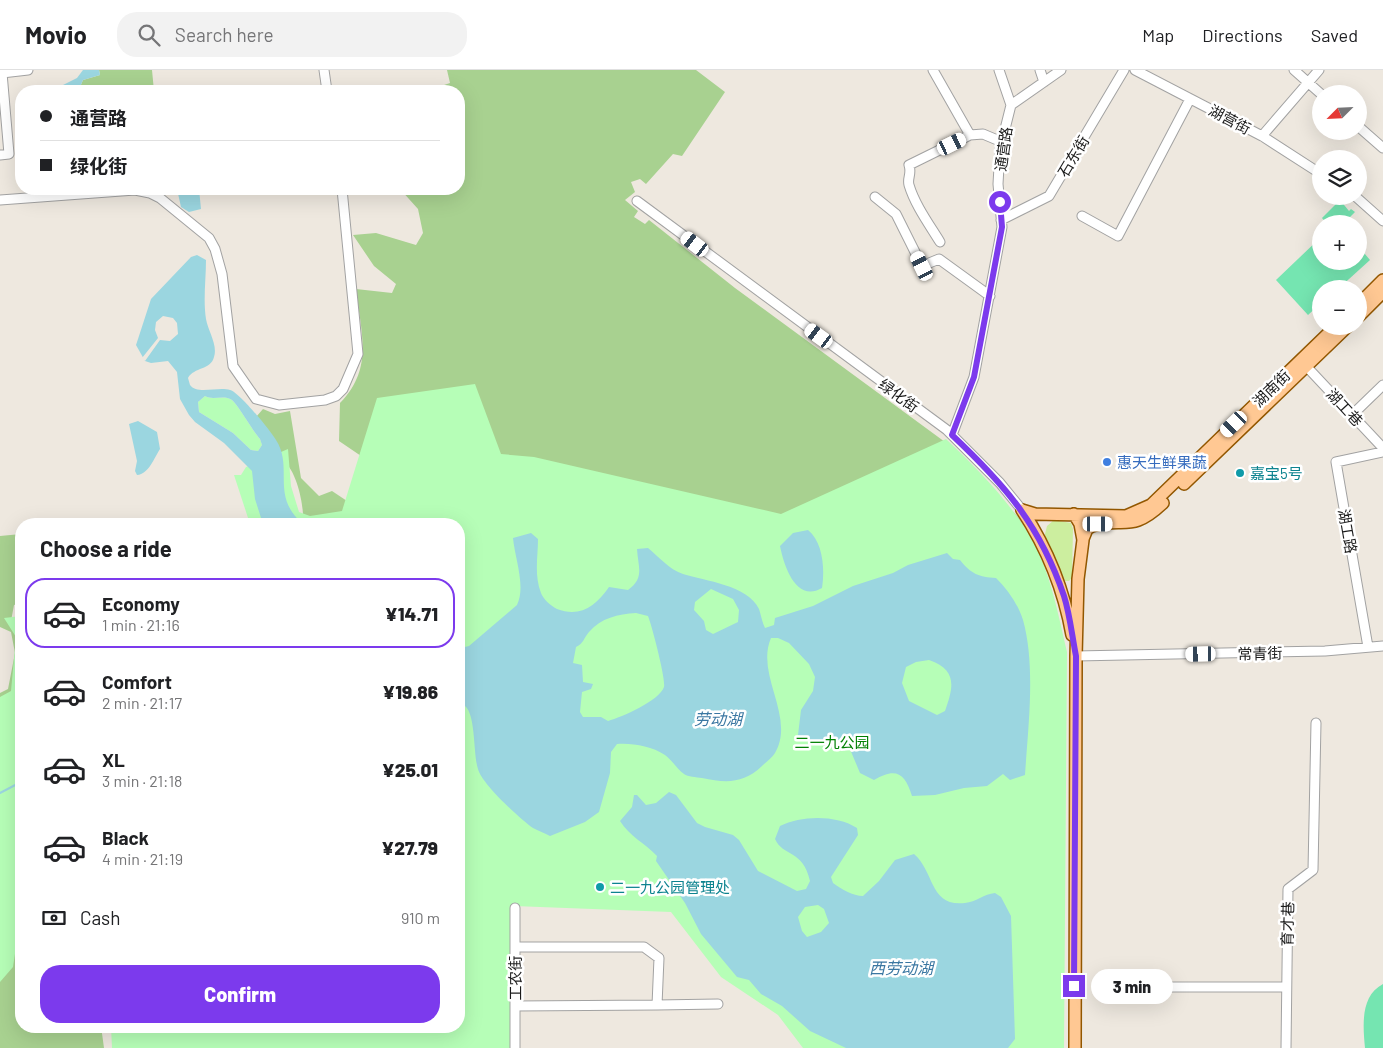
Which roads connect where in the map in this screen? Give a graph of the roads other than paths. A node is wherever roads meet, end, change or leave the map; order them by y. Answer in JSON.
{"nodes":[{"id":1,"x":28,"y":70,"type":"edge"},
{"id":2,"x":324,"y":70,"type":"edge"},
{"id":3,"x":933,"y":70,"type":"edge"},
{"id":4,"x":999,"y":70,"type":"edge"},
{"id":5,"x":1040,"y":70,"type":"edge"},
{"id":6,"x":1061,"y":70,"type":"edge"},
{"id":7,"x":1124,"y":70,"type":"edge"},
{"id":8,"x":1135,"y":70,"type":"edge"},
{"id":9,"x":1294,"y":70,"type":"edge"},
{"id":10,"x":1318,"y":70,"type":"edge"},
{"id":11,"x":1,"y":72,"type":"edge"},
{"id":12,"x":1044,"y":82,"type":"junction"},
{"id":13,"x":1308,"y":83,"type":"junction"},
{"id":14,"x":327,"y":85,"type":"edge"},
{"id":15,"x":1312,"y":86,"type":"edge"},
{"id":16,"x":1190,"y":98,"type":"junction"},
{"id":17,"x":1011,"y":105,"type":"junction"},
{"id":18,"x":970,"y":135,"type":"junction"},
{"id":19,"x":1368,"y":135,"type":"edge"},
{"id":20,"x":1262,"y":136,"type":"junction"},
{"id":21,"x":1002,"y":142,"type":"junction"},
{"id":22,"x":1383,"y":148,"type":"edge"},
{"id":23,"x":0,"y":155,"type":"edge"},
{"id":24,"x":1312,"y":168,"type":"edge"},
{"id":25,"x":68,"y":195,"type":"edge"},
{"id":26,"x":154,"y":195,"type":"edge"},
{"id":27,"x":343,"y":195,"type":"edge"},
{"id":28,"x":875,"y":197,"type":"dead end"},
{"id":29,"x":0,"y":200,"type":"edge"},
{"id":30,"x":637,"y":201,"type":"dead end"},
{"id":31,"x":1365,"y":205,"type":"edge"},
{"id":32,"x":1082,"y":216,"type":"dead end"},
{"id":33,"x":1001,"y":220,"type":"junction"},
{"id":34,"x":1383,"y":221,"type":"edge"},
{"id":35,"x":940,"y":242,"type":"dead end"},
{"id":36,"x":1383,"y":280,"type":"edge"},
{"id":37,"x":1383,"y":292,"type":"edge"},
{"id":38,"x":990,"y":296,"type":"junction"},
{"id":39,"x":1367,"y":296,"type":"edge"},
{"id":40,"x":1367,"y":308,"type":"edge"},
{"id":41,"x":1327,"y":335,"type":"edge"},
{"id":42,"x":1339,"y":335,"type":"edge"},
{"id":43,"x":1306,"y":366,"type":"junction"},
{"id":44,"x":1383,"y":385,"type":"edge"},
{"id":45,"x":1352,"y":415,"type":"junction"},
{"id":46,"x":952,"y":435,"type":"junction"},
{"id":47,"x":1383,"y":448,"type":"edge"},
{"id":48,"x":1383,"y":452,"type":"edge"},
{"id":49,"x":1022,"y":510,"type":"junction"},
{"id":50,"x":1074,"y":514,"type":"junction"},
{"id":51,"x":1052,"y":515,"type":"junction"},
{"id":52,"x":1083,"y":540,"type":"junction"},
{"id":53,"x":1041,"y":543,"type":"junction"},
{"id":54,"x":1078,"y":579,"type":"junction"},
{"id":55,"x":1058,"y":582,"type":"junction"},
{"id":56,"x":1383,"y":646,"type":"edge"},
{"id":57,"x":1368,"y":648,"type":"junction"},
{"id":58,"x":1076,"y":656,"type":"junction"},
{"id":59,"x":1316,"y":723,"type":"dead end"},
{"id":60,"x":515,"y":908,"type":"dead end"},
{"id":61,"x":515,"y":947,"type":"junction"},
{"id":62,"x":1127,"y":987,"type":"dead end"},
{"id":63,"x":1286,"y":987,"type":"junction"},
{"id":64,"x":718,"y":1004,"type":"dead end"},
{"id":65,"x":657,"y":1005,"type":"junction"},
{"id":66,"x":515,"y":1006,"type":"junction"},
{"id":67,"x":514,"y":1048,"type":"edge"},
{"id":68,"x":1074,"y":1048,"type":"edge"},
{"id":69,"x":1286,"y":1048,"type":"edge"}],
"edges":[{"from":1,"to":11,"type":"street"},
{"from":2,"to":14,"type":"street"},
{"from":3,"to":18,"type":"street"},
{"from":4,"to":17,"type":"street","name":"通营路"},
{"from":5,"to":12,"type":"street"},
{"from":6,"to":12,"type":"street"},
{"from":7,"to":33,"type":"street","name":"石东街"},
{"from":8,"to":16,"type":"street","name":"湖营街"},
{"from":9,"to":13,"type":"street"},
{"from":10,"to":13,"type":"street"},
{"from":11,"to":23,"type":"street"},
{"from":12,"to":17,"type":"street"},
{"from":13,"to":15,"type":"street"},
{"from":13,"to":20,"type":"street"},
{"from":16,"to":20,"type":"street","name":"湖营街"},
{"from":16,"to":32,"type":"street"},
{"from":17,"to":21,"type":"street","name":"通营路"},
{"from":18,"to":21,"type":"street"},
{"from":18,"to":35,"type":"street"},
{"from":19,"to":22,"type":"street"},
{"from":20,"to":24,"type":"street","name":"湖营街"},
{"from":21,"to":33,"type":"street","name":"通营路"},
{"from":25,"to":29,"type":"street"},
{"from":26,"to":27,"type":"street"},
{"from":28,"to":38,"type":"street"},
{"from":30,"to":46,"type":"street","name":"绿化街"},
{"from":31,"to":34,"type":"street"},
{"from":33,"to":38,"type":"street","name":"通营路"},
{"from":36,"to":39,"type":"main road"},
{"from":37,"to":40,"type":"main road"},
{"from":38,"to":46,"type":"street","name":"通营路"},
{"from":41,"to":50,"type":"main road","name":"湖南街"},
{"from":42,"to":43,"type":"main road","name":"湖南街"},
{"from":43,"to":45,"type":"street","name":"湖工巷"},
{"from":43,"to":52,"type":"main road","name":"湖南街"},
{"from":44,"to":45,"type":"street"},
{"from":45,"to":47,"type":"street","name":"湖工巷"},
{"from":46,"to":49,"type":"street","name":"绿化街"},
{"from":48,"to":57,"type":"street","name":"湖工路"},
{"from":49,"to":51,"type":"main road","name":"湖南街"},
{"from":49,"to":53,"type":"main road","name":"绿化街"},
{"from":50,"to":51,"type":"main road","name":"湖南街"},
{"from":50,"to":52,"type":"main road","name":"绿化街"},
{"from":51,"to":53,"type":"main road"},
{"from":52,"to":54,"type":"main road","name":"绿化街"},
{"from":53,"to":55,"type":"main road","name":"绿化街"},
{"from":54,"to":55,"type":"main road"},
{"from":54,"to":58,"type":"main road","name":"绿化街"},
{"from":55,"to":58,"type":"main road","name":"绿化街"},
{"from":56,"to":57,"type":"street","name":"常青街"},
{"from":57,"to":58,"type":"street","name":"常青街"},
{"from":58,"to":68,"type":"main road","name":"绿化街"},
{"from":59,"to":63,"type":"street","name":"育才巷"},
{"from":60,"to":61,"type":"street","name":"工农街"},
{"from":61,"to":65,"type":"street"},
{"from":61,"to":66,"type":"street","name":"工农街"},
{"from":62,"to":63,"type":"street"},
{"from":63,"to":69,"type":"street","name":"育才巷"},
{"from":64,"to":65,"type":"street"},
{"from":65,"to":66,"type":"street"},
{"from":66,"to":67,"type":"street","name":"工农街"}]}
